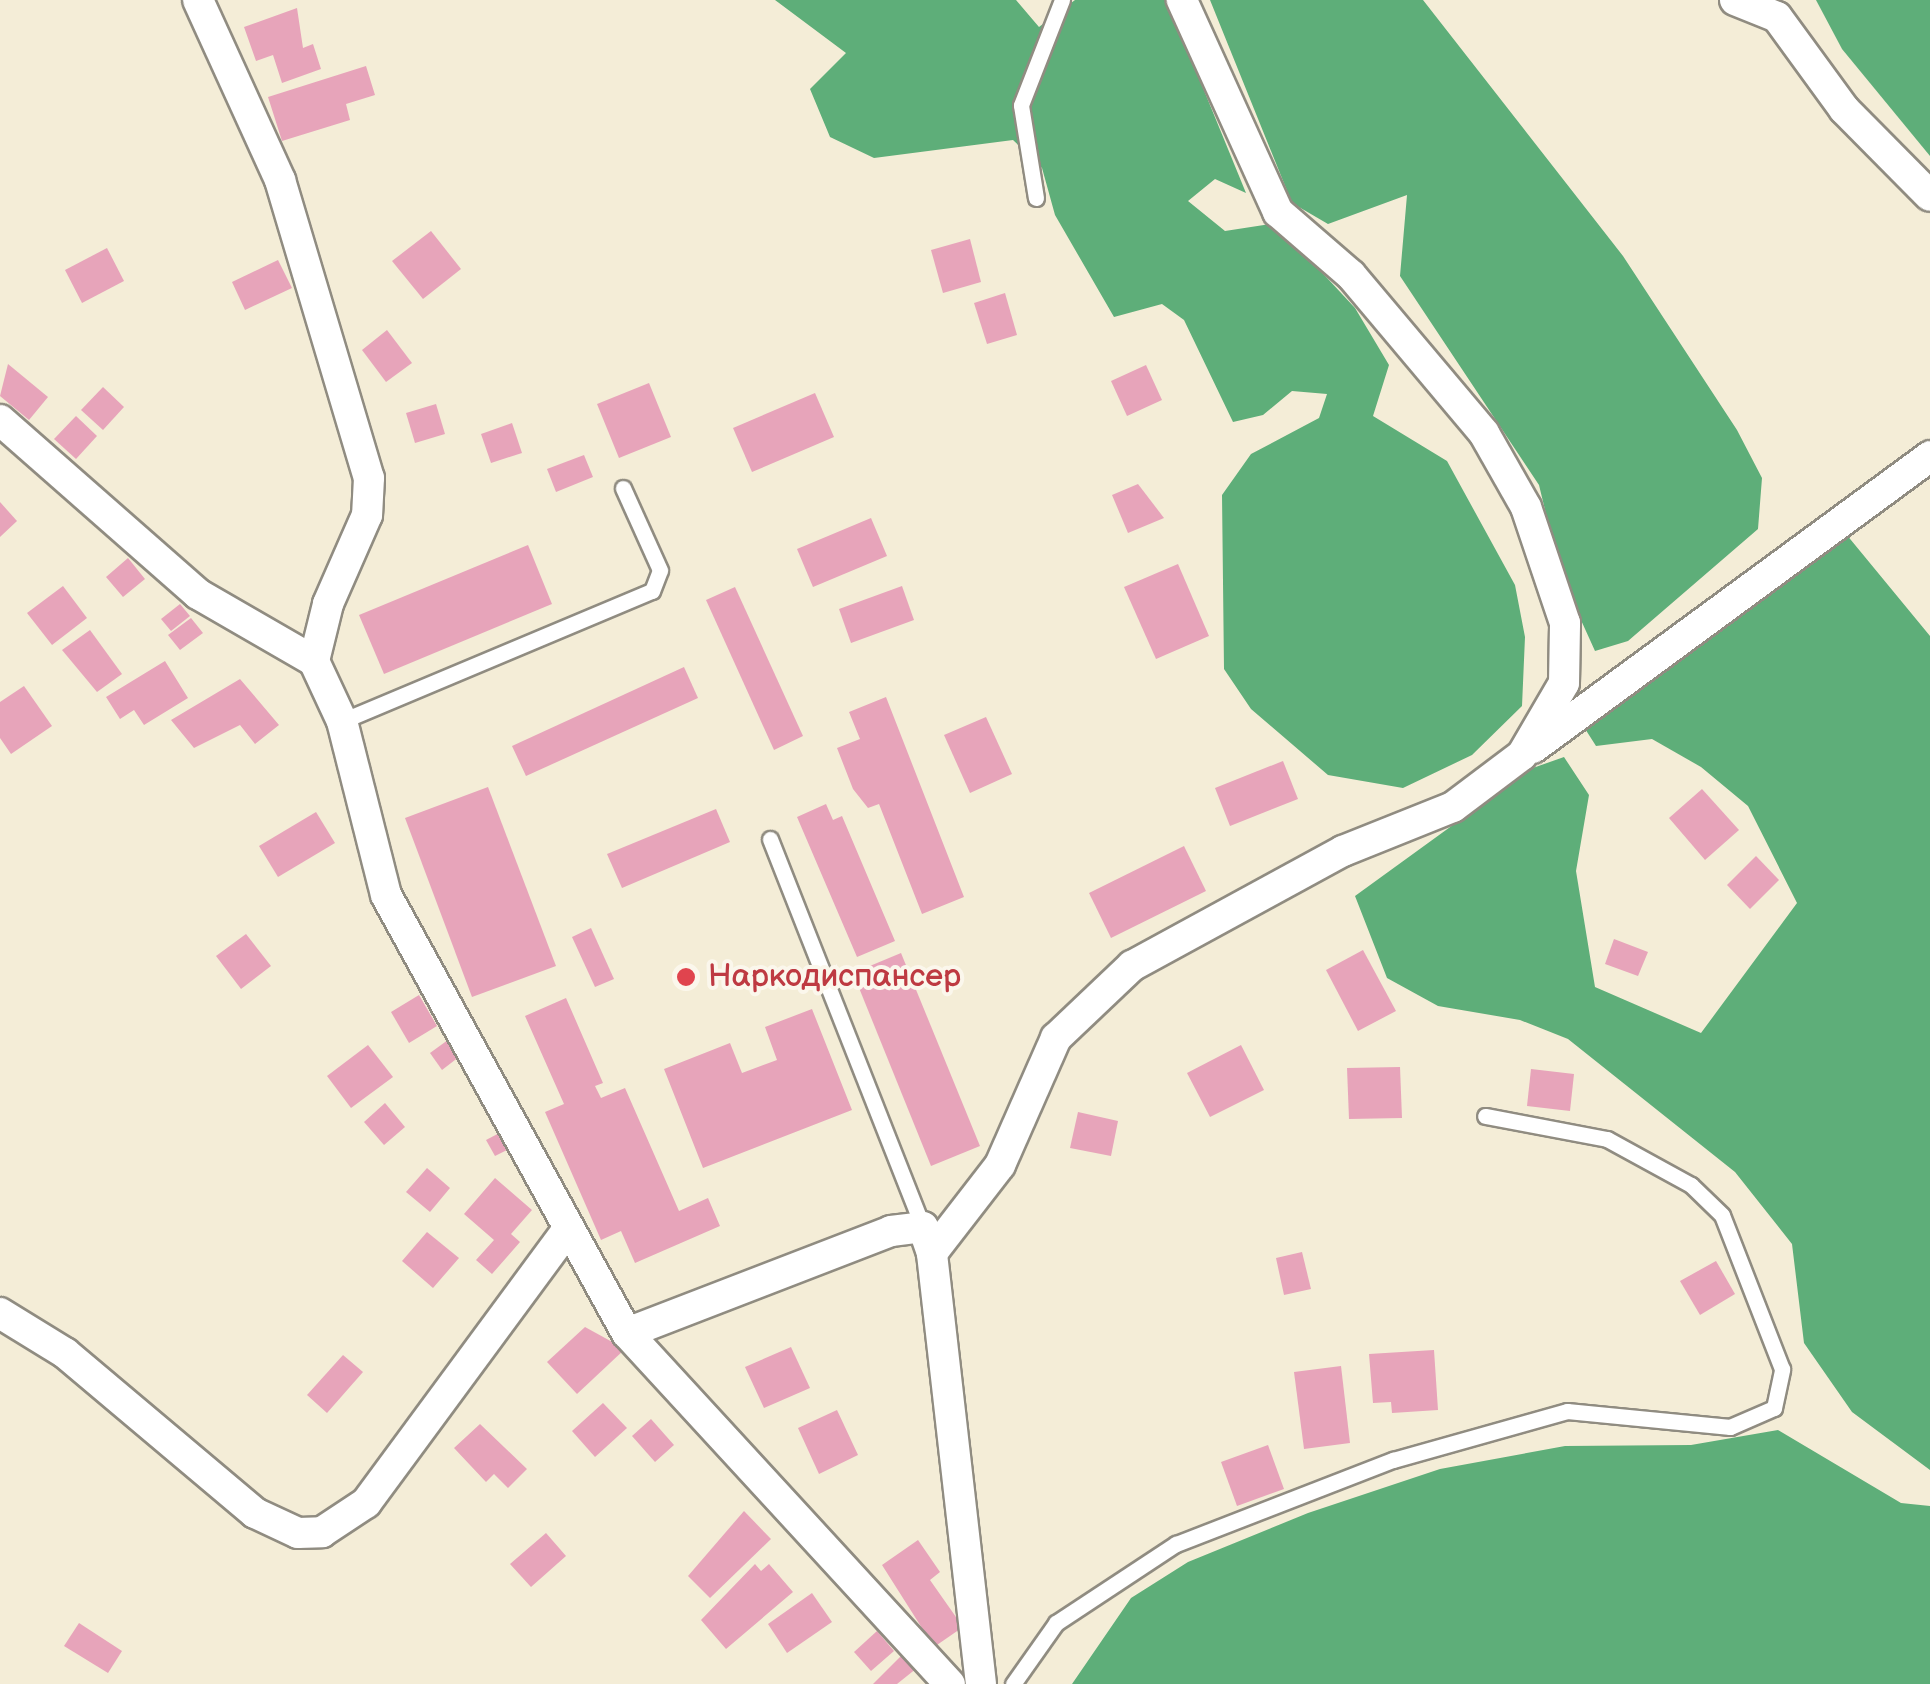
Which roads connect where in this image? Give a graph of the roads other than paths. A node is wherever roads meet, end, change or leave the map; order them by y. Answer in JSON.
{"nodes":[{"id":1,"x":198,"y":0,"type":"edge"},
{"id":2,"x":1062,"y":0,"type":"edge"},
{"id":3,"x":1182,"y":0,"type":"edge"},
{"id":4,"x":1735,"y":0,"type":"edge"},
{"id":5,"x":1930,"y":196,"type":"edge"},
{"id":6,"x":1036,"y":198,"type":"dead end"},
{"id":7,"x":0,"y":420,"type":"edge"},
{"id":8,"x":1930,"y":456,"type":"edge"},
{"id":9,"x":623,"y":488,"type":"dead end"},
{"id":10,"x":314,"y":661,"type":"junction"},
{"id":11,"x":342,"y":720,"type":"junction"},
{"id":12,"x":1522,"y":755,"type":"junction"},
{"id":13,"x":770,"y":840,"type":"dead end"},
{"id":14,"x":1485,"y":1116,"type":"dead end"},
{"id":15,"x":567,"y":1230,"type":"junction"},
{"id":16,"x":927,"y":1240,"type":"junction"},
{"id":17,"x":0,"y":1313,"type":"edge"},
{"id":18,"x":627,"y":1333,"type":"junction"},
{"id":19,"x":950,"y":1684,"type":"edge"},
{"id":20,"x":981,"y":1684,"type":"edge"},
{"id":21,"x":1013,"y":1684,"type":"edge"}],
"edges":[{"from":1,"to":10,"type":"street"},
{"from":2,"to":6,"type":"lane"},
{"from":3,"to":12,"type":"street"},
{"from":4,"to":5,"type":"street"},
{"from":7,"to":10,"type":"street"},
{"from":8,"to":12,"type":"street"},
{"from":9,"to":11,"type":"lane"},
{"from":10,"to":11,"type":"street"},
{"from":11,"to":15,"type":"street"},
{"from":12,"to":16,"type":"street"},
{"from":13,"to":16,"type":"lane"},
{"from":14,"to":21,"type":"lane"},
{"from":15,"to":17,"type":"street"},
{"from":15,"to":18,"type":"street"},
{"from":16,"to":18,"type":"street"},
{"from":16,"to":20,"type":"street"},
{"from":18,"to":19,"type":"street"}]}
